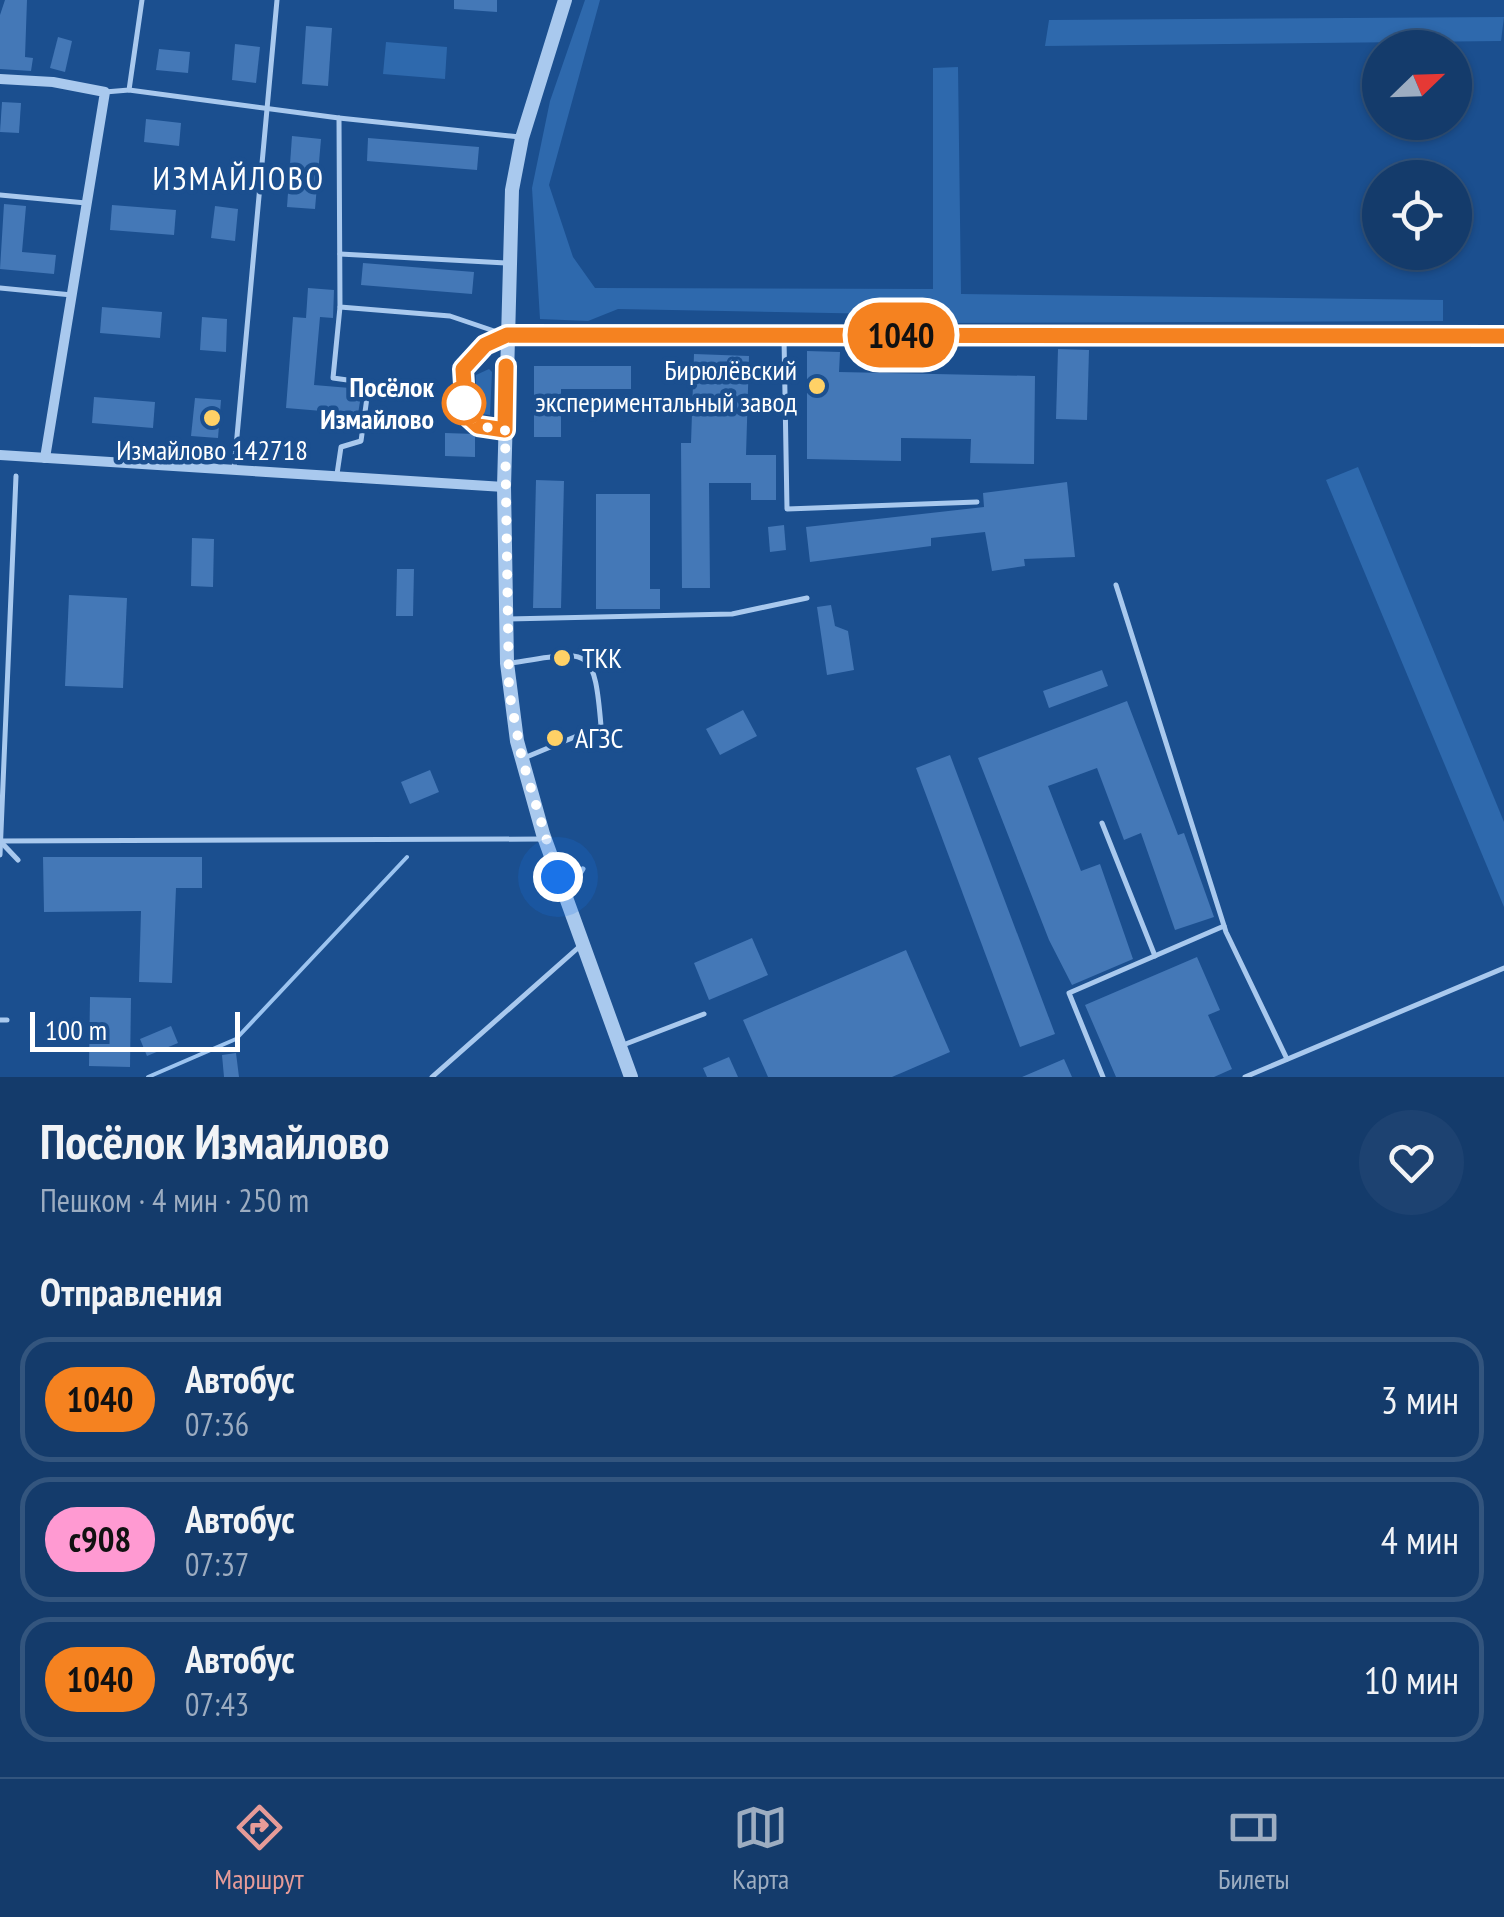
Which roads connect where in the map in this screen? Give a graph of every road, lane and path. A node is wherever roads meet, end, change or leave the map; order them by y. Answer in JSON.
{"nodes":[{"id":1,"x":142,"y":0,"type":"edge"},
{"id":2,"x":277,"y":0,"type":"edge"},
{"id":3,"x":565,"y":0,"type":"edge"},
{"id":4,"x":0,"y":79,"type":"edge"},
{"id":5,"x":129,"y":90,"type":"junction"},
{"id":6,"x":105,"y":92,"type":"junction"},
{"id":7,"x":265,"y":106,"type":"junction"},
{"id":8,"x":339,"y":118,"type":"junction"},
{"id":9,"x":522,"y":138,"type":"junction"},
{"id":10,"x":0,"y":195,"type":"edge"},
{"id":11,"x":89,"y":203,"type":"junction"},
{"id":12,"x":340,"y":254,"type":"junction"},
{"id":13,"x":509,"y":263,"type":"junction"},
{"id":14,"x":0,"y":288,"type":"edge"},
{"id":15,"x":73,"y":295,"type":"junction"},
{"id":16,"x":340,"y":308,"type":"junction"},
{"id":17,"x":507,"y":335,"type":"junction"},
{"id":18,"x":784,"y":335,"type":"junction"},
{"id":19,"x":1504,"y":336,"type":"edge"},
{"id":20,"x":505,"y":430,"type":"junction"},
{"id":21,"x":0,"y":456,"type":"edge"},
{"id":22,"x":45,"y":458,"type":"junction"},
{"id":23,"x":234,"y":468,"type":"junction"},
{"id":24,"x":338,"y":474,"type":"junction"},
{"id":25,"x":16,"y":476,"type":"dead end"},
{"id":26,"x":504,"y":487,"type":"junction"},
{"id":27,"x":977,"y":502,"type":"dead end"},
{"id":28,"x":1116,"y":585,"type":"dead end"},
{"id":29,"x":807,"y":598,"type":"dead end"},
{"id":30,"x":505,"y":619,"type":"junction"},
{"id":31,"x":506,"y":663,"type":"junction"},
{"id":32,"x":522,"y":759,"type":"junction"},
{"id":33,"x":1102,"y":823,"type":"dead end"},
{"id":34,"x":545,"y":839,"type":"junction"},
{"id":35,"x":0,"y":841,"type":"edge"},
{"id":36,"x":0,"y":855,"type":"edge"},
{"id":37,"x":18,"y":860,"type":"dead end"},
{"id":38,"x":583,"y":870,"type":"dead end"},
{"id":39,"x":565,"y":899,"type":"junction"},
{"id":40,"x":1224,"y":926,"type":"junction"},
{"id":41,"x":582,"y":945,"type":"junction"},
{"id":42,"x":1155,"y":956,"type":"junction"},
{"id":43,"x":1504,"y":968,"type":"edge"},
{"id":44,"x":704,"y":1014,"type":"dead end"},
{"id":45,"x":620,"y":1046,"type":"junction"},
{"id":46,"x":1287,"y":1059,"type":"junction"},
{"id":47,"x":432,"y":1077,"type":"edge"},
{"id":48,"x":631,"y":1077,"type":"edge"},
{"id":49,"x":1103,"y":1077,"type":"edge"},
{"id":50,"x":1244,"y":1077,"type":"edge"}],
"edges":[{"from":1,"to":5,"type":"lane"},
{"from":2,"to":7,"type":"lane"},
{"from":3,"to":9,"type":"street"},
{"from":4,"to":6,"type":"street"},
{"from":5,"to":6,"type":"lane"},
{"from":5,"to":7,"type":"lane"},
{"from":6,"to":11,"type":"street"},
{"from":7,"to":8,"type":"lane"},
{"from":7,"to":23,"type":"lane"},
{"from":8,"to":9,"type":"lane"},
{"from":8,"to":12,"type":"lane"},
{"from":9,"to":13,"type":"street"},
{"from":10,"to":11,"type":"lane"},
{"from":11,"to":15,"type":"street"},
{"from":12,"to":13,"type":"lane"},
{"from":12,"to":16,"type":"lane"},
{"from":13,"to":17,"type":"street"},
{"from":14,"to":15,"type":"lane"},
{"from":15,"to":22,"type":"street"},
{"from":16,"to":17,"type":"lane"},
{"from":16,"to":24,"type":"lane"},
{"from":17,"to":18,"type":"street"},
{"from":17,"to":20,"type":"street"},
{"from":17,"to":20,"type":"lane"},
{"from":18,"to":19,"type":"street"},
{"from":18,"to":27,"type":"lane"},
{"from":20,"to":26,"type":"street"},
{"from":21,"to":22,"type":"street"},
{"from":22,"to":23,"type":"street"},
{"from":23,"to":24,"type":"street"},
{"from":24,"to":26,"type":"street"},
{"from":25,"to":35,"type":"lane"},
{"from":26,"to":30,"type":"street"},
{"from":28,"to":40,"type":"lane"},
{"from":29,"to":30,"type":"lane"},
{"from":30,"to":31,"type":"street"},
{"from":31,"to":32,"type":"street"},
{"from":31,"to":32,"type":"lane"},
{"from":32,"to":34,"type":"street"},
{"from":33,"to":42,"type":"lane"},
{"from":34,"to":35,"type":"lane"},
{"from":34,"to":39,"type":"street"},
{"from":35,"to":36,"type":"lane"},
{"from":35,"to":37,"type":"lane"},
{"from":38,"to":39,"type":"lane"},
{"from":39,"to":41,"type":"street"},
{"from":40,"to":42,"type":"lane"},
{"from":40,"to":46,"type":"lane"},
{"from":41,"to":45,"type":"street"},
{"from":41,"to":47,"type":"lane"},
{"from":42,"to":49,"type":"lane"},
{"from":43,"to":46,"type":"lane"},
{"from":44,"to":45,"type":"lane"},
{"from":45,"to":48,"type":"street"},
{"from":46,"to":50,"type":"lane"}]}
